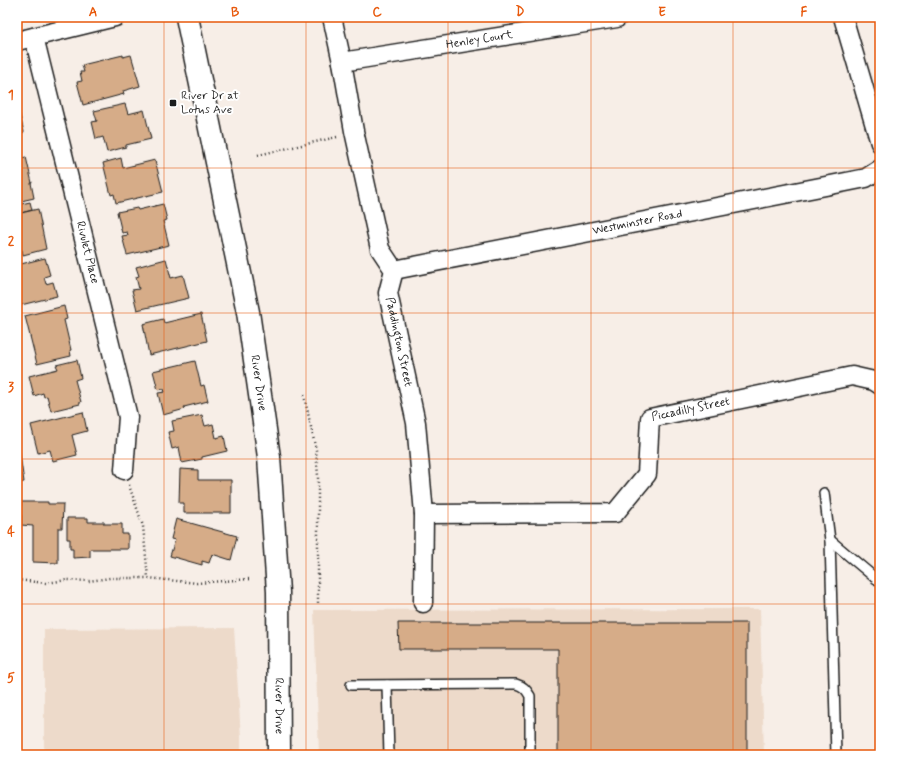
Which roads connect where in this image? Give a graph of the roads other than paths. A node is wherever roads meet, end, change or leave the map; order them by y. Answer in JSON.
{"nodes":[{"id":1,"x":115,"y":17,"type":"edge"},
{"id":2,"x":186,"y":17,"type":"edge"},
{"id":3,"x":332,"y":17,"type":"edge"},
{"id":4,"x":843,"y":17,"type":"edge"},
{"id":5,"x":617,"y":18,"type":"dead end"},
{"id":6,"x":34,"y":36,"type":"junction"},
{"id":7,"x":17,"y":41,"type":"edge"},
{"id":8,"x":342,"y":62,"type":"junction"},
{"id":9,"x":880,"y":143,"type":"edge"},
{"id":10,"x":880,"y":169,"type":"edge"},
{"id":11,"x":394,"y":270,"type":"junction"},
{"id":12,"x":880,"y":386,"type":"edge"},
{"id":13,"x":124,"y":470,"type":"road end"},
{"id":14,"x":824,"y":493,"type":"dead end"},
{"id":15,"x":424,"y":514,"type":"junction"},
{"id":16,"x":830,"y":540,"type":"junction"},
{"id":17,"x":880,"y":582,"type":"edge"},
{"id":18,"x":423,"y":603,"type":"dead end"},
{"id":19,"x":387,"y":684,"type":"junction"},
{"id":20,"x":351,"y":685,"type":"dead end"},
{"id":21,"x":279,"y":755,"type":"edge"},
{"id":22,"x":389,"y":755,"type":"edge"},
{"id":23,"x":530,"y":755,"type":"edge"},
{"id":24,"x":836,"y":755,"type":"edge"}],
"edges":[{"from":1,"to":6,"type":"street"},
{"from":2,"to":21,"type":"main road","name":"River Drive"},
{"from":3,"to":8,"type":"street"},
{"from":4,"to":9,"type":"street"},
{"from":5,"to":8,"type":"street","name":"Henley Court"},
{"from":6,"to":7,"type":"street"},
{"from":6,"to":13,"type":"street","name":"Rivulet Place"},
{"from":8,"to":11,"type":"street"},
{"from":10,"to":11,"type":"street","name":"Westminster Road"},
{"from":11,"to":15,"type":"street","name":"Paddington Street"},
{"from":12,"to":15,"type":"street","name":"Piccadilly Street"},
{"from":14,"to":16,"type":"lane"},
{"from":15,"to":18,"type":"street","name":"Paddington Street"},
{"from":16,"to":17,"type":"lane"},
{"from":16,"to":24,"type":"lane"},
{"from":19,"to":20,"type":"lane"},
{"from":19,"to":22,"type":"lane"},
{"from":19,"to":23,"type":"lane"}]}
